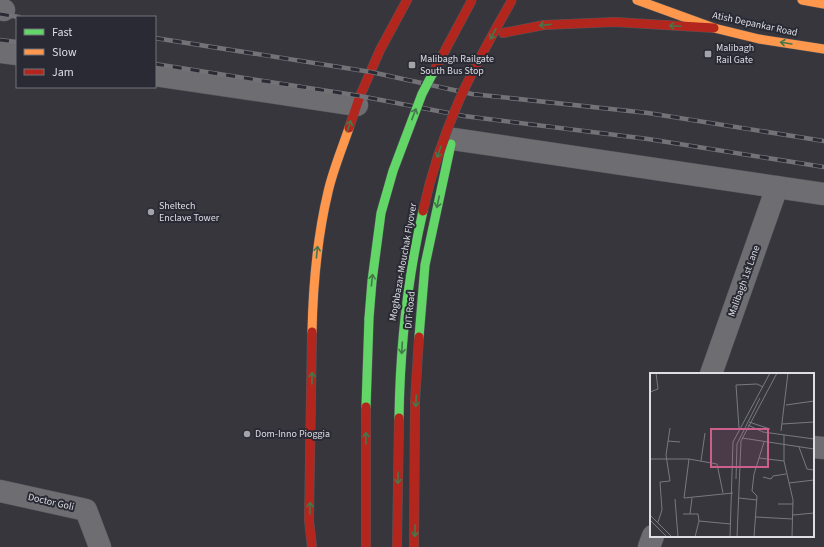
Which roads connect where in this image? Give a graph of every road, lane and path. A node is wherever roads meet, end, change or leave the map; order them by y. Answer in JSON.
{"nodes":[{"id":1,"x":407,"y":0,"type":"edge"},
{"id":2,"x":472,"y":0,"type":"edge"},
{"id":3,"x":512,"y":0,"type":"edge"},
{"id":4,"x":637,"y":0,"type":"edge"},
{"id":5,"x":802,"y":0,"type":"edge"},
{"id":6,"x":824,"y":4,"type":"edge"},
{"id":7,"x":515,"y":13,"type":"dead end"},
{"id":8,"x":714,"y":28,"type":"junction"},
{"id":9,"x":503,"y":33,"type":"junction"},
{"id":10,"x":824,"y":49,"type":"edge"},
{"id":11,"x":0,"y":52,"type":"edge"},
{"id":12,"x":493,"y":53,"type":"dead end"},
{"id":13,"x":16,"y":54,"type":"edge"},
{"id":14,"x":156,"y":75,"type":"edge"},
{"id":15,"x":357,"y":105,"type":"junction"},
{"id":16,"x":456,"y":133,"type":"joint"},
{"id":17,"x":777,"y":188,"type":"junction"},
{"id":18,"x":824,"y":194,"type":"edge"},
{"id":19,"x":711,"y":373,"type":"edge"},
{"id":20,"x":814,"y":447,"type":"edge"},
{"id":21,"x":824,"y":448,"type":"edge"},
{"id":22,"x":0,"y":491,"type":"edge"},
{"id":23,"x":653,"y":537,"type":"edge"},
{"id":24,"x":100,"y":547,"type":"edge"},
{"id":25,"x":312,"y":547,"type":"edge"},
{"id":26,"x":366,"y":547,"type":"edge"},
{"id":27,"x":397,"y":547,"type":"edge"},
{"id":28,"x":414,"y":547,"type":"edge"},
{"id":29,"x":649,"y":547,"type":"edge"}],
"edges":[{"from":1,"to":15,"type":"main road"},
{"from":26,"to":2,"type":"main road","one_way":true,"bridge":true},
{"from":3,"to":27,"type":"main road","name":"Moghbazar-Mouchak Flyover","one_way":true,"bridge":true},
{"from":4,"to":8,"type":"main road","name":"Atish Depankar Road"},
{"from":5,"to":6,"type":"main road"},
{"from":7,"to":9,"type":"main road"},
{"from":8,"to":9,"type":"main road","one_way":true},
{"from":10,"to":8,"type":"main road","name":"Atish Depankar Road","one_way":true},
{"from":9,"to":12,"type":"main road"},
{"from":11,"to":13,"type":"street"},
{"from":14,"to":15,"type":"street"},
{"from":25,"to":15,"type":"main road","one_way":true},
{"from":16,"to":17,"type":"street"},
{"from":16,"to":28,"type":"main road","name":"DIT Road","one_way":true},
{"from":17,"to":18,"type":"street"},
{"from":17,"to":19,"type":"street","name":"Malibagh 1st Lane"},
{"from":20,"to":21,"type":"street"},
{"from":22,"to":24,"type":"street","name":"Doctor Goli"},
{"from":23,"to":29,"type":"street"}]}
